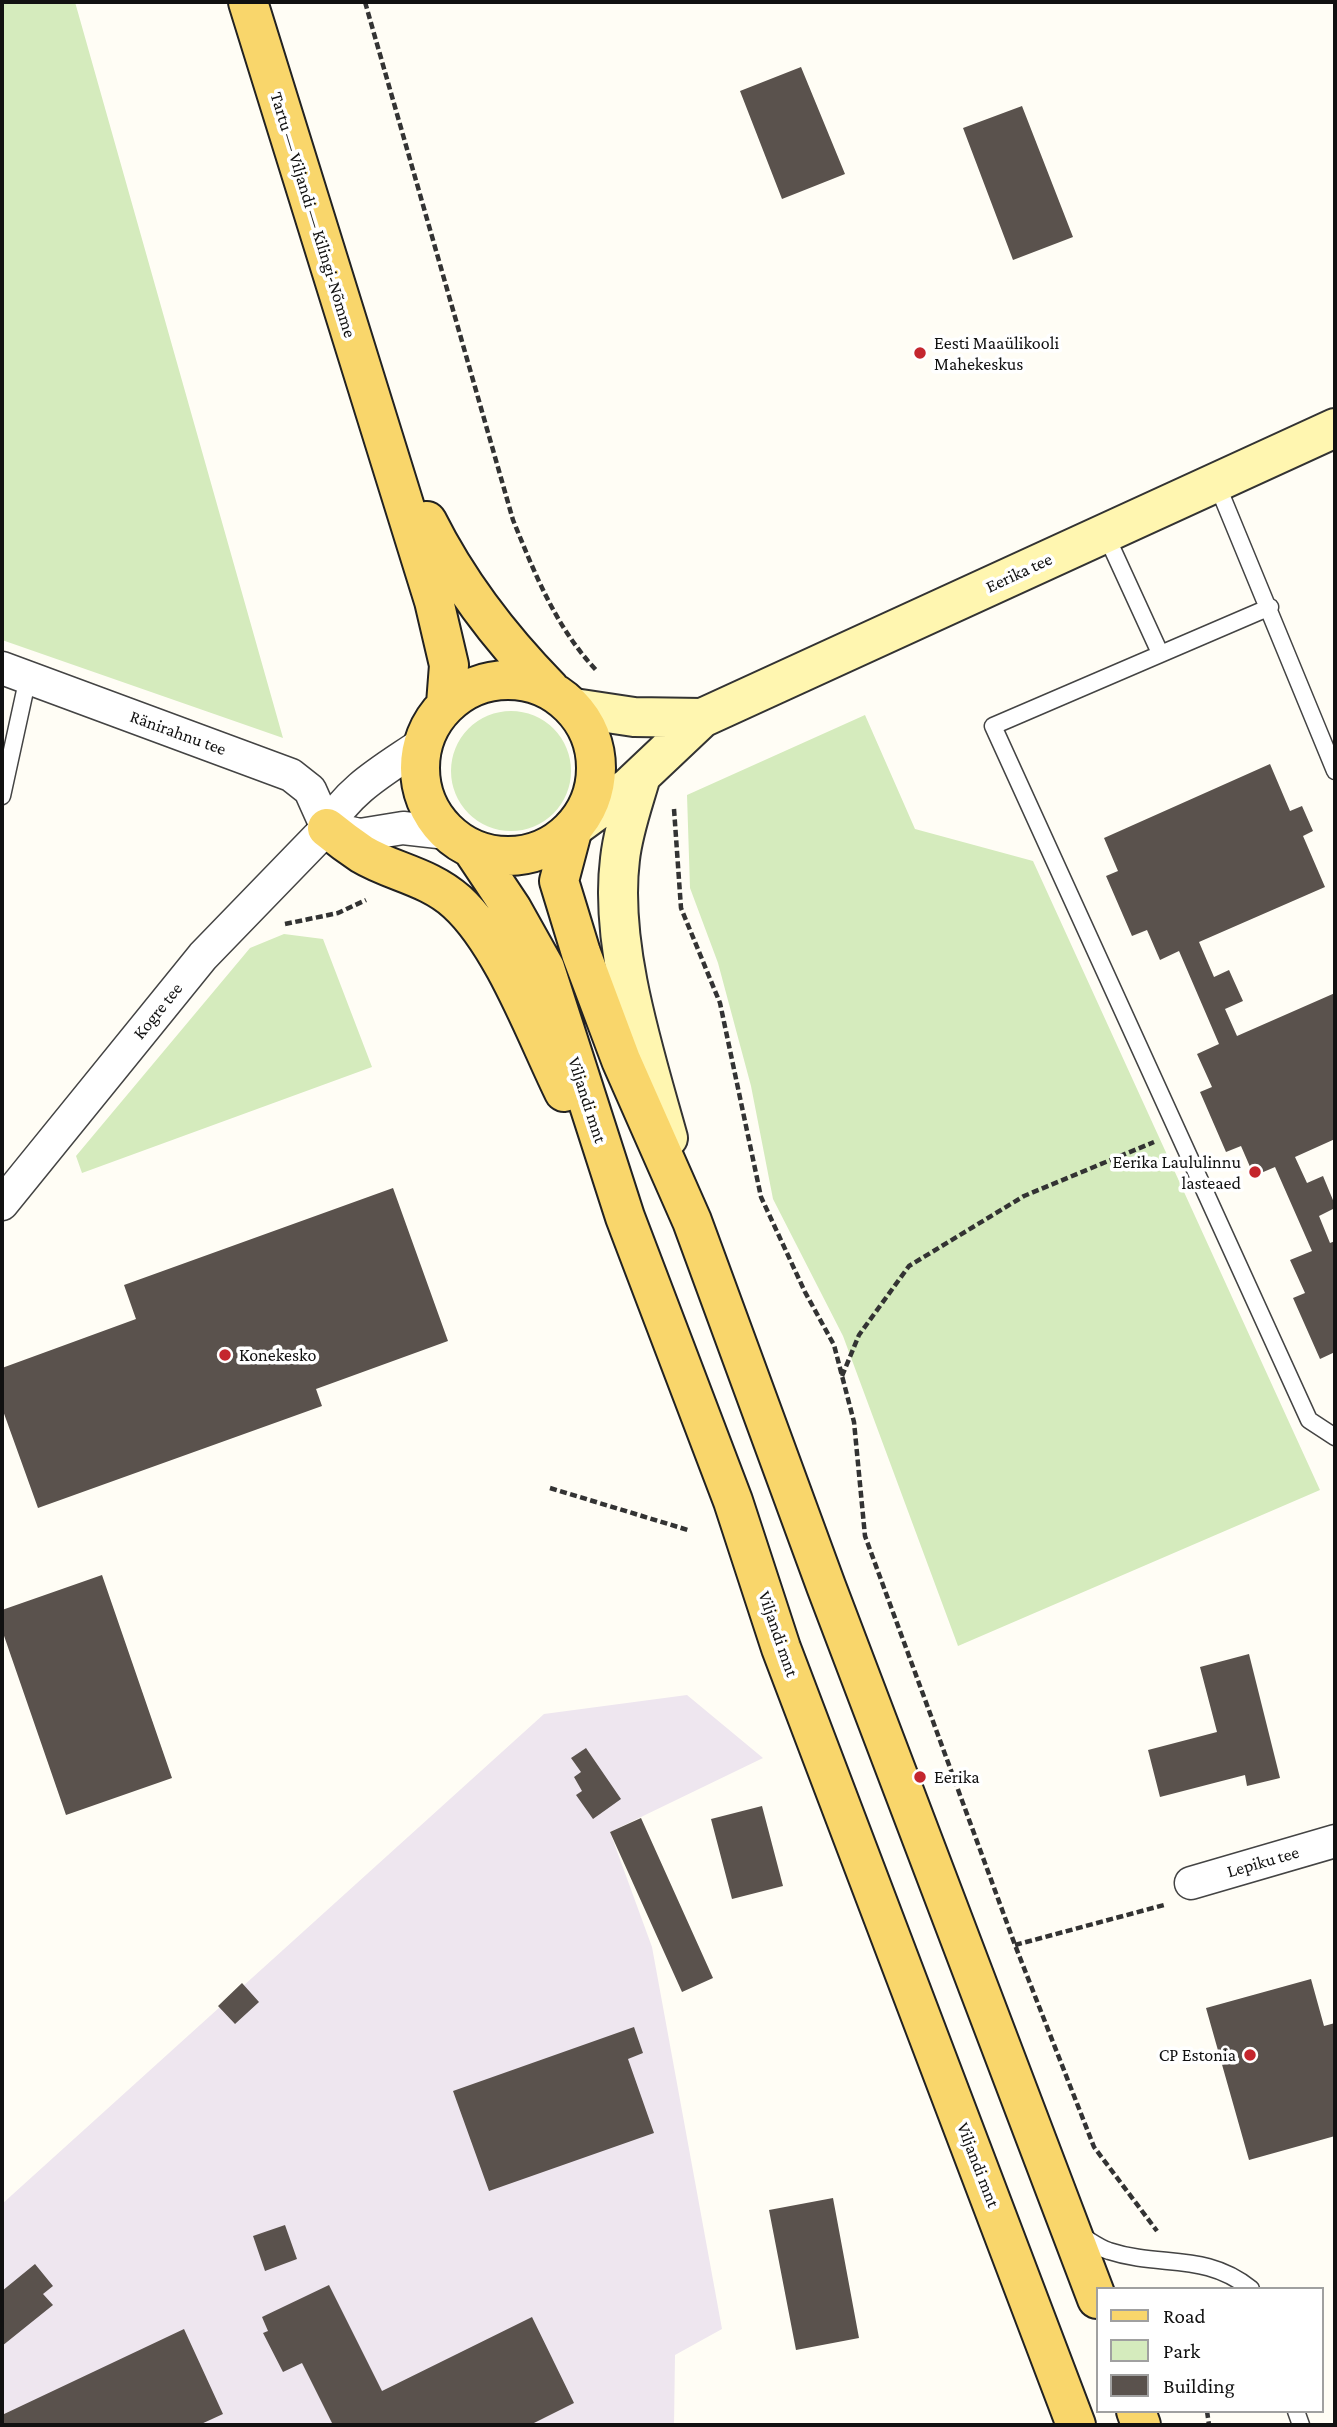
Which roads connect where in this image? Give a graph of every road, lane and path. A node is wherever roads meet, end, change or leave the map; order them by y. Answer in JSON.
{"nodes":[{"id":1,"x":248,"y":2,"type":"edge"},
{"id":2,"x":365,"y":2,"type":"edge"},
{"id":3,"x":1335,"y":428,"type":"edge"},
{"id":4,"x":381,"y":429,"type":"junction"},
{"id":5,"x":1216,"y":481,"type":"junction"},
{"id":6,"x":1105,"y":533,"type":"junction"},
{"id":7,"x":1270,"y":607,"type":"junction"},
{"id":8,"x":1160,"y":653,"type":"junction"},
{"id":9,"x":15,"y":673,"type":"edge"},
{"id":10,"x":601,"y":675,"type":"dead end"},
{"id":11,"x":562,"y":699,"type":"junction"},
{"id":12,"x":446,"y":704,"type":"junction"},
{"id":13,"x":702,"y":718,"type":"junction"},
{"id":14,"x":422,"y":744,"type":"junction"},
{"id":15,"x":649,"y":769,"type":"junction"},
{"id":16,"x":1335,"y":771,"type":"edge"},
{"id":17,"x":2,"y":796,"type":"edge"},
{"id":18,"x":327,"y":828,"type":"junction"},
{"id":19,"x":573,"y":828,"type":"junction"},
{"id":20,"x":460,"y":841,"type":"junction"},
{"id":21,"x":1178,"y":1132,"type":"junction"},
{"id":22,"x":2,"y":1205,"type":"edge"},
{"id":23,"x":625,"y":1217,"type":"junction"},
{"id":24,"x":692,"y":1221,"type":"junction"},
{"id":25,"x":842,"y":1376,"type":"junction"},
{"id":26,"x":1335,"y":1437,"type":"edge"},
{"id":27,"x":550,"y":1488,"type":"dead end"},
{"id":28,"x":688,"y":1530,"type":"dead end"},
{"id":29,"x":1335,"y":1841,"type":"edge"},
{"id":30,"x":1191,"y":1883,"type":"joint"},
{"id":31,"x":1015,"y":1945,"type":"junction"},
{"id":32,"x":1071,"y":2231,"type":"junction"},
{"id":33,"x":1172,"y":2260,"type":"junction"},
{"id":34,"x":1249,"y":2287,"type":"edge"},
{"id":35,"x":1096,"y":2297,"type":"edge"},
{"id":36,"x":1076,"y":2425,"type":"edge"}],
"edges":[{"from":1,"to":4,"type":"main road","name":"Tartu — Viljandi — Kilingi-Nõmme"},
{"from":2,"to":10,"type":"path"},
{"from":3,"to":5,"type":"street","name":"Eerika tee"},
{"from":4,"to":11,"type":"main road","name":"Tartu — Viljandi — Kilingi-Nõmme"},
{"from":4,"to":12,"type":"main road","name":"Tartu — Viljandi — Kilingi-Nõmme"},
{"from":5,"to":6,"type":"street","name":"Eerika tee"},
{"from":5,"to":7,"type":"lane"},
{"from":6,"to":8,"type":"lane"},
{"from":6,"to":13,"type":"street","name":"Eerika tee"},
{"from":7,"to":8,"type":"lane"},
{"from":7,"to":16,"type":"lane"},
{"from":8,"to":21,"type":"lane"},
{"from":9,"to":17,"type":"lane"},
{"from":9,"to":18,"type":"street","name":"Ränirahnu tee"},
{"from":11,"to":12,"type":"main road"},
{"from":11,"to":13,"type":"street","name":"Eerika tee"},
{"from":11,"to":19,"type":"main road"},
{"from":12,"to":14,"type":"main road"},
{"from":13,"to":15,"type":"street","name":"Eerika tee"},
{"from":14,"to":18,"type":"street","name":"Kogre tee"},
{"from":14,"to":20,"type":"main road"},
{"from":15,"to":19,"type":"street","name":"Eerika tee"},
{"from":15,"to":24,"type":"street"},
{"from":15,"to":25,"type":"path"},
{"from":18,"to":20,"type":"street"},
{"from":18,"to":22,"type":"street","name":"Kogre tee"},
{"from":18,"to":23,"type":"main road"},
{"from":19,"to":20,"type":"main road"},
{"from":19,"to":24,"type":"main road"},
{"from":20,"to":23,"type":"main road","name":"Viljandi mnt"},
{"from":21,"to":25,"type":"path"},
{"from":21,"to":26,"type":"lane"},
{"from":23,"to":36,"type":"main road","name":"Viljandi mnt"},
{"from":24,"to":32,"type":"main road"},
{"from":25,"to":31,"type":"path"},
{"from":27,"to":28,"type":"path"},
{"from":29,"to":30,"type":"street","name":"Lepiku tee"},
{"from":30,"to":31,"type":"path"},
{"from":31,"to":33,"type":"path"},
{"from":32,"to":33,"type":"lane"},
{"from":32,"to":35,"type":"main road"},
{"from":33,"to":34,"type":"lane"}]}
